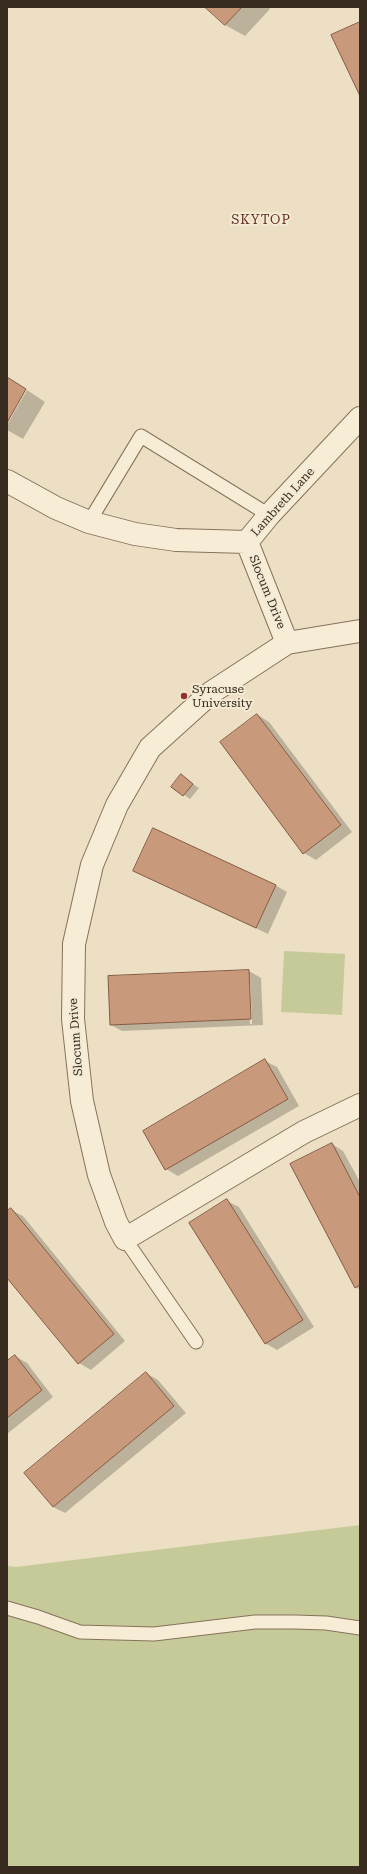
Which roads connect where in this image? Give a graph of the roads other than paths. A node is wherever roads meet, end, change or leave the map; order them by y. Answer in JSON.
{"nodes":[{"id":1,"x":360,"y":418,"type":"edge"},
{"id":2,"x":7,"y":482,"type":"edge"},
{"id":3,"x":269,"y":515,"type":"junction"},
{"id":4,"x":89,"y":522,"type":"junction"},
{"id":5,"x":247,"y":542,"type":"junction"},
{"id":6,"x":360,"y":631,"type":"edge"},
{"id":7,"x":287,"y":642,"type":"junction"},
{"id":8,"x":360,"y":1105,"type":"edge"},
{"id":9,"x":125,"y":1239,"type":"junction"},
{"id":10,"x":196,"y":1342,"type":"dead end"},
{"id":11,"x":7,"y":1608,"type":"edge"},
{"id":12,"x":360,"y":1628,"type":"edge"}],
"edges":[{"from":1,"to":3,"type":"street","name":"Lambreth Lane"},
{"from":2,"to":4,"type":"street","name":"Lambreth Lane"},
{"from":3,"to":4,"type":"lane"},
{"from":3,"to":5,"type":"street","name":"Lambreth Lane"},
{"from":4,"to":5,"type":"street","name":"Lambreth Lane"},
{"from":5,"to":7,"type":"street","name":"Slocum Drive"},
{"from":6,"to":7,"type":"street","name":"Slocum Drive"},
{"from":7,"to":9,"type":"street","name":"Slocum Drive"},
{"from":8,"to":9,"type":"street"},
{"from":9,"to":10,"type":"lane"},
{"from":11,"to":12,"type":"lane"}]}
